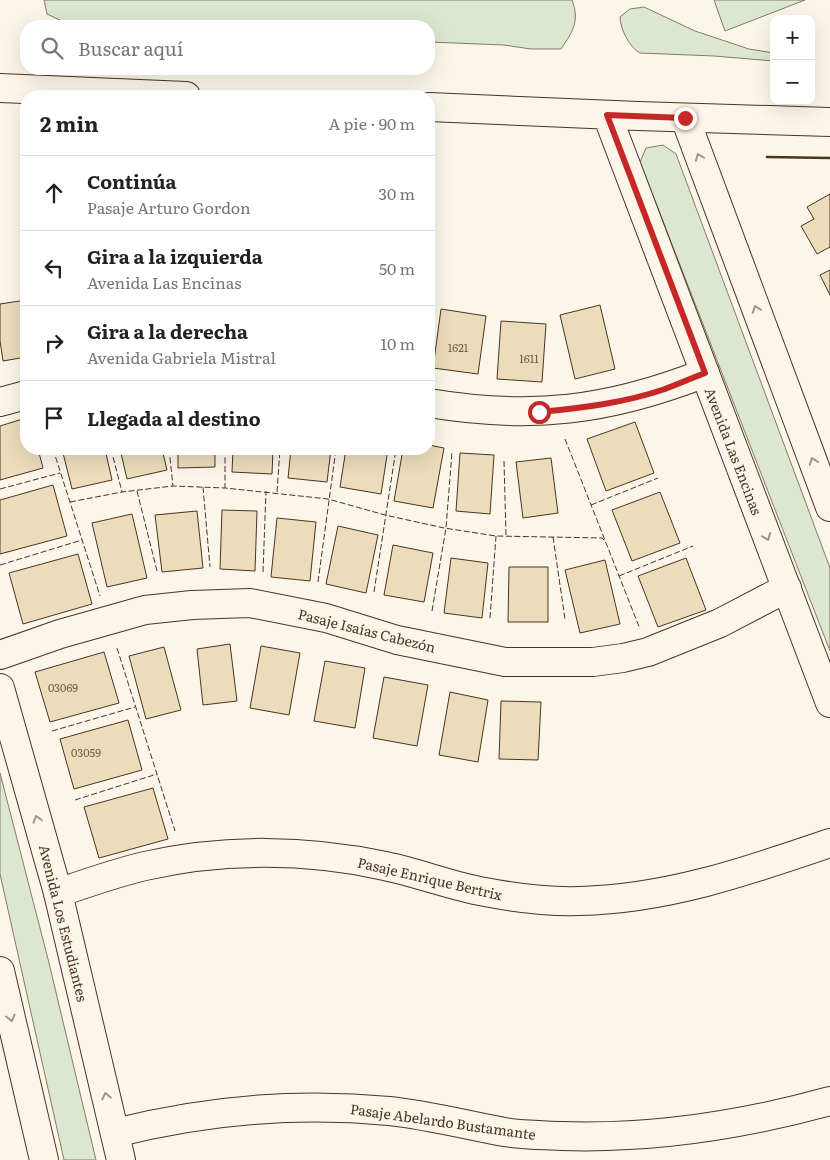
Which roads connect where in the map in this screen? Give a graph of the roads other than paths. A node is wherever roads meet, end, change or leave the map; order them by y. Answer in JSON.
{"nodes":[{"id":1,"x":0,"y":88,"type":"edge"},
{"id":2,"x":46,"y":90,"type":"edge"},
{"id":3,"x":435,"y":107,"type":"edge"},
{"id":4,"x":607,"y":115,"type":"junction"},
{"id":5,"x":685,"y":118,"type":"junction"},
{"id":6,"x":830,"y":122,"type":"edge"},
{"id":7,"x":705,"y":373,"type":"junction"},
{"id":8,"x":20,"y":397,"type":"edge"},
{"id":9,"x":0,"y":402,"type":"edge"},
{"id":10,"x":435,"y":404,"type":"edge"},
{"id":11,"x":830,"y":507,"type":"edge"},
{"id":12,"x":786,"y":588,"type":"junction"},
{"id":13,"x":0,"y":655,"type":"edge"},
{"id":14,"x":0,"y":688,"type":"edge"},
{"id":15,"x":830,"y":703,"type":"edge"},
{"id":16,"x":830,"y":843,"type":"edge"},
{"id":17,"x":58,"y":893,"type":"junction"},
{"id":18,"x":0,"y":971,"type":"edge"},
{"id":19,"x":830,"y":1101,"type":"edge"},
{"id":20,"x":115,"y":1132,"type":"junction"},
{"id":21,"x":44,"y":1160,"type":"edge"},
{"id":22,"x":121,"y":1160,"type":"edge"}],
"edges":[{"from":1,"to":2,"type":"street"},
{"from":3,"to":4,"type":"street"},
{"from":4,"to":5,"type":"street"},
{"from":4,"to":7,"type":"street","name":"Avenida Las Encinas"},
{"from":5,"to":6,"type":"street"},
{"from":11,"to":5,"type":"street","one_way":true},
{"from":7,"to":10,"type":"street"},
{"from":7,"to":12,"type":"street","name":"Avenida Las Encinas","one_way":true},
{"from":8,"to":9,"type":"street"},
{"from":12,"to":13,"type":"street","name":"Pasaje Isaías Cabezón"},
{"from":12,"to":15,"type":"street","name":"Avenida Las Encinas"},
{"from":17,"to":14,"type":"street","name":"Avenida Los Estudiantes","one_way":true},
{"from":16,"to":17,"type":"street","name":"Pasaje Enrique Bertrix"},
{"from":20,"to":17,"type":"street","name":"Avenida Los Estudiantes","one_way":true},
{"from":18,"to":21,"type":"street","one_way":true},
{"from":19,"to":20,"type":"street","name":"Pasaje Abelardo Bustamante"},
{"from":20,"to":22,"type":"street","name":"Avenida Los Estudiantes"}]}
